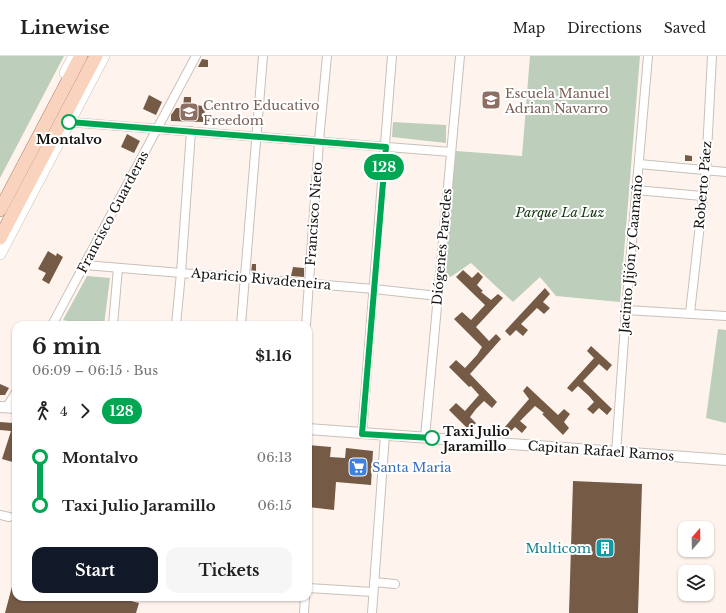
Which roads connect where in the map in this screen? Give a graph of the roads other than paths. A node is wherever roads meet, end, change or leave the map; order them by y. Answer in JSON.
{"nodes":[{"id":1,"x":74,"y":56,"type":"edge"},
{"id":2,"x":81,"y":56,"type":"edge"},
{"id":3,"x":96,"y":56,"type":"edge"},
{"id":4,"x":104,"y":56,"type":"edge"},
{"id":5,"x":196,"y":56,"type":"edge"},
{"id":6,"x":263,"y":56,"type":"edge"},
{"id":7,"x":327,"y":56,"type":"edge"},
{"id":8,"x":392,"y":56,"type":"edge"},
{"id":9,"x":460,"y":56,"type":"edge"},
{"id":10,"x":648,"y":56,"type":"edge"},
{"id":11,"x":712,"y":56,"type":"edge"},
{"id":12,"x":69,"y":122,"type":"junction"},
{"id":13,"x":156,"y":129,"type":"junction"},
{"id":14,"x":190,"y":131,"type":"junction"},
{"id":15,"x":257,"y":136,"type":"junction"},
{"id":16,"x":319,"y":141,"type":"junction"},
{"id":17,"x":386,"y":147,"type":"junction"},
{"id":18,"x":451,"y":152,"type":"junction"},
{"id":19,"x":639,"y":164,"type":"junction"},
{"id":20,"x":706,"y":170,"type":"junction"},
{"id":21,"x":726,"y":172,"type":"edge"},
{"id":22,"x":636,"y":190,"type":"junction"},
{"id":23,"x":702,"y":196,"type":"junction"},
{"id":24,"x":0,"y":197,"type":"edge"},
{"id":25,"x":0,"y":210,"type":"edge"},
{"id":26,"x":0,"y":238,"type":"edge"},
{"id":27,"x":0,"y":254,"type":"edge"},
{"id":28,"x":85,"y":265,"type":"junction"},
{"id":29,"x":118,"y":268,"type":"junction"},
{"id":30,"x":181,"y":273,"type":"junction"},
{"id":31,"x":245,"y":278,"type":"junction"},
{"id":32,"x":309,"y":283,"type":"junction"},
{"id":33,"x":374,"y":289,"type":"junction"},
{"id":34,"x":438,"y":296,"type":"junction"},
{"id":35,"x":626,"y":310,"type":"junction"},
{"id":36,"x":690,"y":314,"type":"junction"},
{"id":37,"x":726,"y":316,"type":"edge"},
{"id":38,"x":54,"y":321,"type":"edge"},
{"id":39,"x":113,"y":321,"type":"edge"},
{"id":40,"x":176,"y":321,"type":"edge"},
{"id":41,"x":241,"y":321,"type":"edge"},
{"id":42,"x":306,"y":321,"type":"edge"},
{"id":43,"x":312,"y":429,"type":"edge"},
{"id":44,"x":362,"y":434,"type":"junction"},
{"id":45,"x":385,"y":435,"type":"junction"},
{"id":46,"x":426,"y":437,"type":"junction"},
{"id":47,"x":616,"y":453,"type":"junction"},
{"id":48,"x":726,"y":460,"type":"edge"},
{"id":49,"x":0,"y":514,"type":"edge"},
{"id":50,"x":9,"y":517,"type":"dead end"},
{"id":51,"x":374,"y":582,"type":"junction"},
{"id":52,"x":395,"y":584,"type":"dead end"},
{"id":53,"x":312,"y":588,"type":"edge"},
{"id":54,"x":373,"y":592,"type":"junction"},
{"id":55,"x":305,"y":601,"type":"edge"},
{"id":56,"x":304,"y":613,"type":"edge"},
{"id":57,"x":372,"y":613,"type":"edge"}],
"edges":[{"from":1,"to":24,"type":"main road"},
{"from":2,"to":25,"type":"main road"},
{"from":3,"to":26,"type":"main road"},
{"from":4,"to":12,"type":"main road"},
{"from":5,"to":13,"type":"street","name":"Francisco Guarderas"},
{"from":6,"to":15,"type":"street"},
{"from":7,"to":16,"type":"street","name":"Francisco Nieto"},
{"from":8,"to":17,"type":"street"},
{"from":9,"to":18,"type":"street","name":"Diógenes Paredes"},
{"from":10,"to":19,"type":"street","name":"Jacinto Jijón y Caamaño"},
{"from":11,"to":20,"type":"street","name":"Roberto Páez"},
{"from":12,"to":13,"type":"street"},
{"from":12,"to":27,"type":"main road"},
{"from":13,"to":14,"type":"street"},
{"from":13,"to":28,"type":"street","name":"Francisco Guarderas"},
{"from":14,"to":15,"type":"street"},
{"from":14,"to":30,"type":"street"},
{"from":15,"to":16,"type":"street"},
{"from":15,"to":31,"type":"street"},
{"from":16,"to":17,"type":"street"},
{"from":16,"to":32,"type":"street","name":"Francisco Nieto"},
{"from":17,"to":18,"type":"street"},
{"from":17,"to":33,"type":"street"},
{"from":18,"to":34,"type":"street","name":"Diógenes Paredes"},
{"from":19,"to":20,"type":"street"},
{"from":19,"to":22,"type":"street","name":"Jacinto Jijón y Caamaño"},
{"from":20,"to":21,"type":"street"},
{"from":20,"to":23,"type":"street","name":"Roberto Páez"},
{"from":22,"to":23,"type":"street"},
{"from":22,"to":35,"type":"street","name":"Jacinto Jijón y Caamaño"},
{"from":23,"to":36,"type":"street","name":"Roberto Páez"},
{"from":28,"to":29,"type":"street","name":"Aparicio Rivadeneira"},
{"from":28,"to":38,"type":"street","name":"Francisco Guarderas"},
{"from":29,"to":30,"type":"street","name":"Aparicio Rivadeneira"},
{"from":29,"to":39,"type":"street"},
{"from":30,"to":31,"type":"street","name":"Aparicio Rivadeneira"},
{"from":30,"to":40,"type":"street"},
{"from":31,"to":32,"type":"street","name":"Aparicio Rivadeneira"},
{"from":31,"to":41,"type":"street"},
{"from":32,"to":33,"type":"street","name":"Aparicio Rivadeneira"},
{"from":32,"to":42,"type":"street","name":"Francisco Nieto"},
{"from":33,"to":34,"type":"street","name":"Aparicio Rivadeneira"},
{"from":33,"to":44,"type":"street"},
{"from":34,"to":46,"type":"street","name":"Diógenes Paredes"},
{"from":35,"to":36,"type":"street"},
{"from":35,"to":47,"type":"street","name":"Jacinto Jijón y Caamaño"},
{"from":36,"to":37,"type":"street"},
{"from":43,"to":44,"type":"street","name":"Capitan Rafael Ramos"},
{"from":44,"to":45,"type":"street","name":"Capitan Rafael Ramos"},
{"from":45,"to":46,"type":"street","name":"Capitan Rafael Ramos"},
{"from":45,"to":51,"type":"street"},
{"from":46,"to":47,"type":"street","name":"Capitan Rafael Ramos"},
{"from":47,"to":48,"type":"street","name":"Capitan Rafael Ramos"},
{"from":49,"to":50,"type":"street"},
{"from":51,"to":52,"type":"street"},
{"from":51,"to":54,"type":"street"},
{"from":53,"to":54,"type":"street"},
{"from":54,"to":57,"type":"street"},
{"from":55,"to":56,"type":"street"}]}
